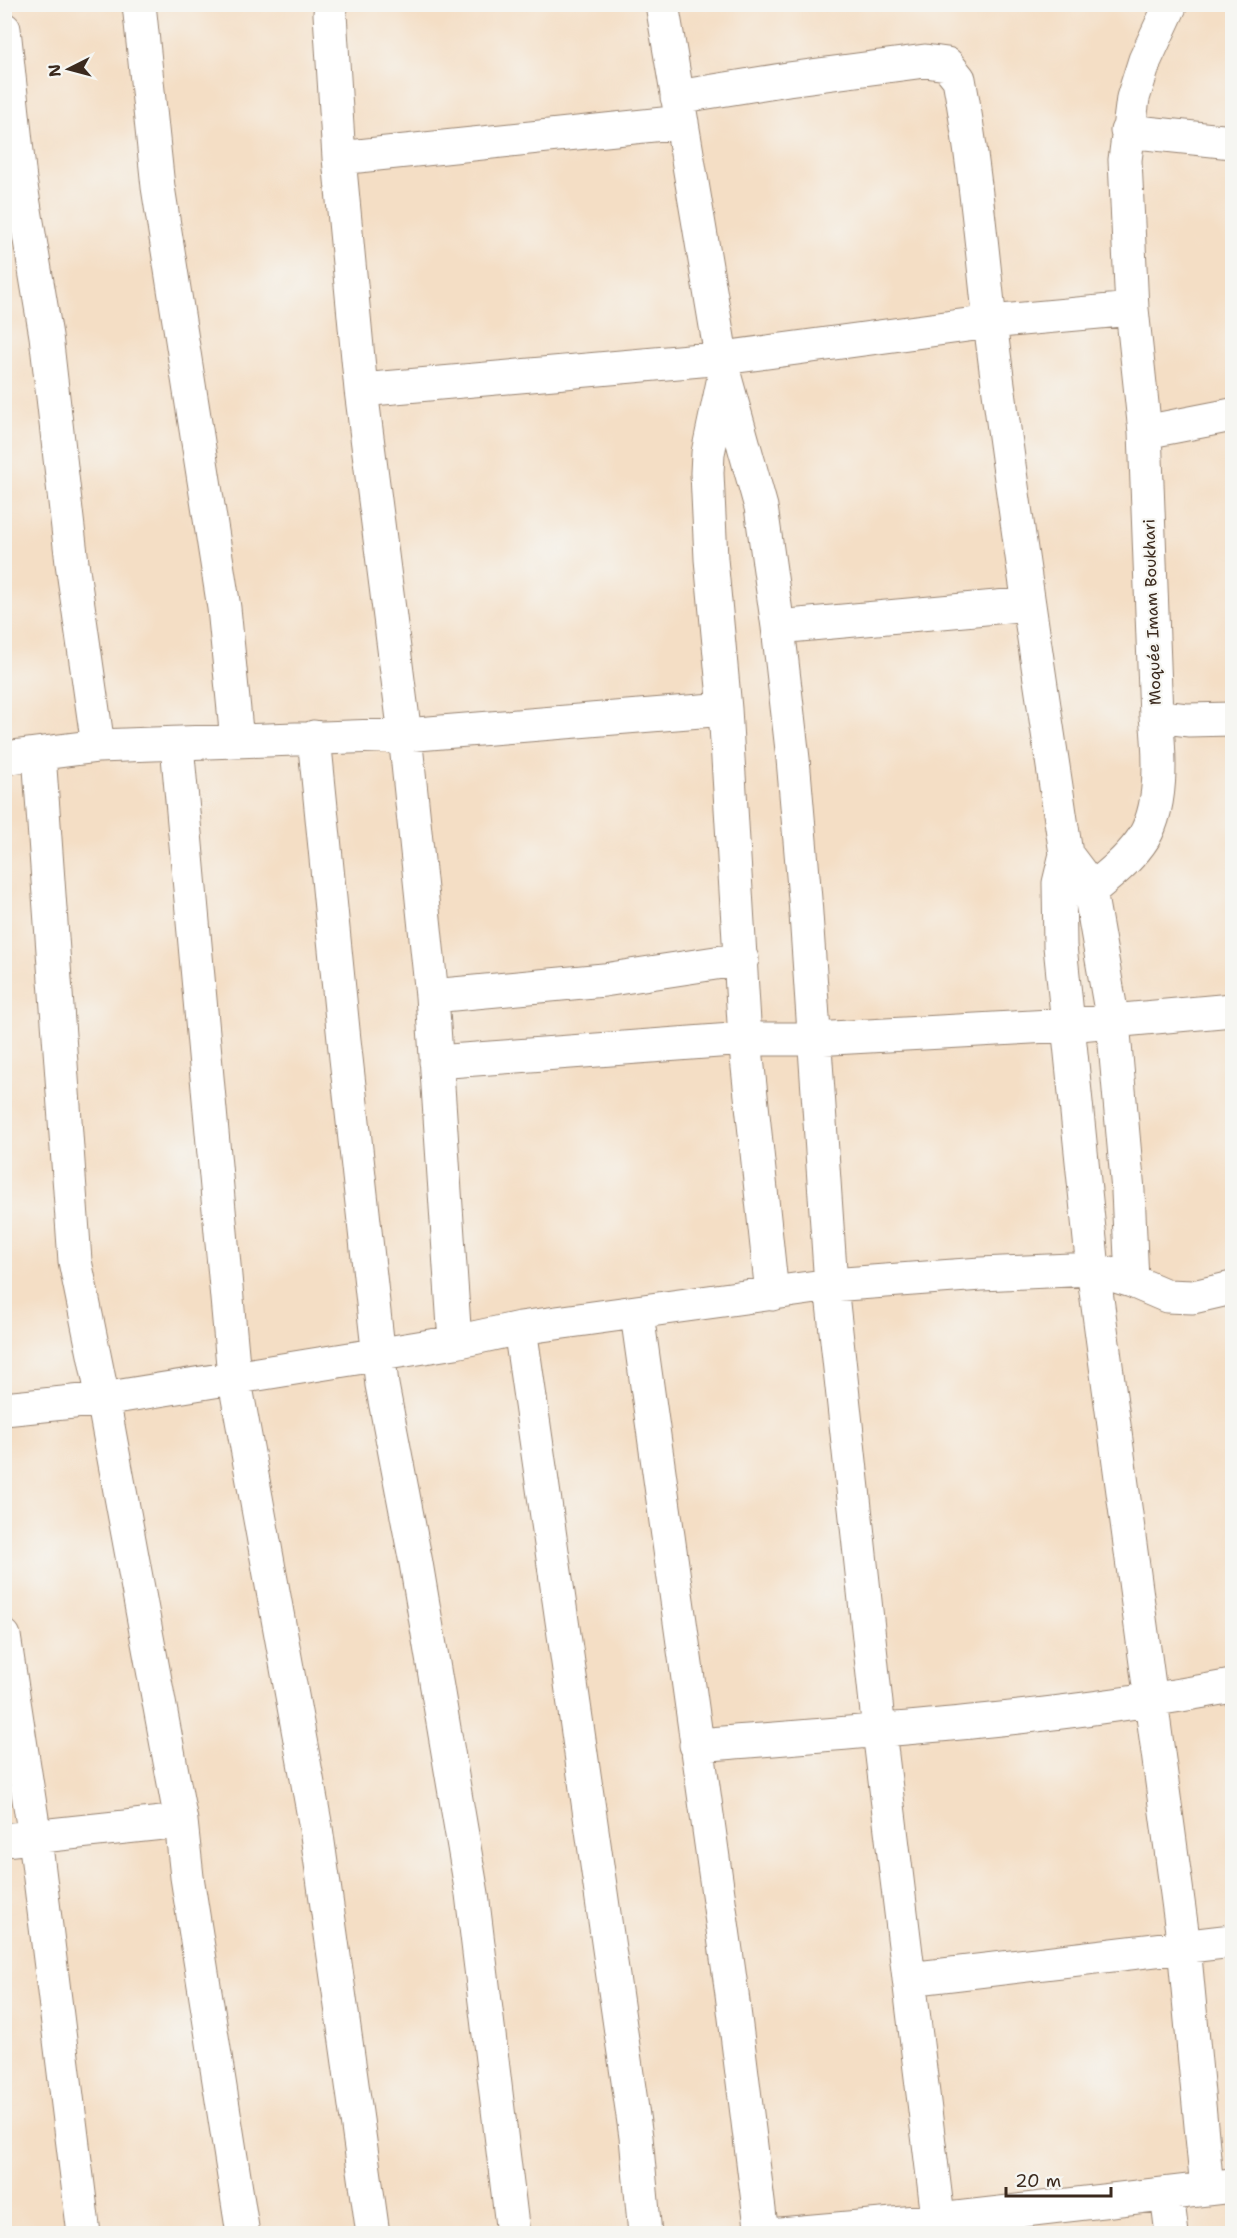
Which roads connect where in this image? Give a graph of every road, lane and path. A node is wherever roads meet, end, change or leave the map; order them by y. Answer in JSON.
{"nodes":[{"id":1,"x":139,"y":4,"type":"edge"},
{"id":2,"x":331,"y":4,"type":"edge"},
{"id":3,"x":662,"y":4,"type":"edge"},
{"id":4,"x":1171,"y":4,"type":"edge"},
{"id":5,"x":4,"y":29,"type":"edge"},
{"id":6,"x":679,"y":110,"type":"junction"},
{"id":7,"x":1127,"y":131,"type":"junction"},
{"id":8,"x":1233,"y":142,"type":"edge"},
{"id":9,"x":339,"y":158,"type":"junction"},
{"id":10,"x":1132,"y":309,"type":"junction"},
{"id":11,"x":990,"y":321,"type":"junction"},
{"id":12,"x":724,"y":366,"type":"junction"},
{"id":13,"x":361,"y":390,"type":"junction"},
{"id":14,"x":1233,"y":415,"type":"edge"},
{"id":15,"x":1145,"y":432,"type":"junction"},
{"id":16,"x":1029,"y":604,"type":"junction"},
{"id":17,"x":778,"y":627,"type":"junction"},
{"id":18,"x":725,"y":709,"type":"junction"},
{"id":19,"x":1156,"y":716,"type":"junction"},
{"id":20,"x":1233,"y":719,"type":"edge"},
{"id":21,"x":405,"y":735,"type":"junction"},
{"id":22,"x":314,"y":737,"type":"junction"},
{"id":23,"x":237,"y":741,"type":"junction"},
{"id":24,"x":177,"y":745,"type":"junction"},
{"id":25,"x":98,"y":746,"type":"junction"},
{"id":26,"x":39,"y":754,"type":"junction"},
{"id":27,"x":4,"y":758,"type":"edge"},
{"id":28,"x":1066,"y":854,"type":"junction"},
{"id":29,"x":1090,"y":891,"type":"junction"},
{"id":30,"x":742,"y":959,"type":"junction"},
{"id":31,"x":432,"y":996,"type":"junction"},
{"id":32,"x":1233,"y":1011,"type":"edge"},
{"id":33,"x":1113,"y":1022,"type":"junction"},
{"id":34,"x":1068,"y":1025,"type":"junction"},
{"id":35,"x":745,"y":1039,"type":"junction"},
{"id":36,"x":814,"y":1039,"type":"junction"},
{"id":37,"x":436,"y":1062,"type":"junction"},
{"id":38,"x":1093,"y":1269,"type":"junction"},
{"id":39,"x":1132,"y":1281,"type":"junction"},
{"id":40,"x":831,"y":1285,"type":"junction"},
{"id":41,"x":1233,"y":1288,"type":"edge"},
{"id":42,"x":772,"y":1294,"type":"junction"},
{"id":43,"x":637,"y":1314,"type":"junction"},
{"id":44,"x":520,"y":1328,"type":"junction"},
{"id":45,"x":455,"y":1342,"type":"junction"},
{"id":46,"x":379,"y":1353,"type":"junction"},
{"id":47,"x":234,"y":1376,"type":"junction"},
{"id":48,"x":103,"y":1399,"type":"junction"},
{"id":49,"x":4,"y":1410,"type":"edge"},
{"id":50,"x":4,"y":1636,"type":"edge"},
{"id":51,"x":1233,"y":1686,"type":"edge"},
{"id":52,"x":1152,"y":1701,"type":"junction"},
{"id":53,"x":879,"y":1731,"type":"junction"},
{"id":54,"x":696,"y":1745,"type":"junction"},
{"id":55,"x":181,"y":1821,"type":"junction"},
{"id":56,"x":20,"y":1839,"type":"edge"},
{"id":57,"x":1233,"y":1941,"type":"edge"},
{"id":58,"x":1184,"y":1946,"type":"junction"},
{"id":59,"x":909,"y":1978,"type":"junction"},
{"id":60,"x":1220,"y":2188,"type":"edge"},
{"id":61,"x":1167,"y":2194,"type":"junction"},
{"id":62,"x":940,"y":2227,"type":"edge"},
{"id":63,"x":84,"y":2234,"type":"edge"},
{"id":64,"x":243,"y":2234,"type":"edge"},
{"id":65,"x":373,"y":2234,"type":"edge"},
{"id":66,"x":513,"y":2234,"type":"edge"},
{"id":67,"x":645,"y":2234,"type":"edge"},
{"id":68,"x":762,"y":2234,"type":"edge"},
{"id":69,"x":780,"y":2234,"type":"edge"},
{"id":70,"x":1172,"y":2234,"type":"edge"}],
"edges":[{"from":1,"to":23,"type":"street"},
{"from":2,"to":9,"type":"street"},
{"from":3,"to":6,"type":"street"},
{"from":4,"to":7,"type":"street","name":"Moquée Imam Boukhari"},
{"from":5,"to":25,"type":"street"},
{"from":6,"to":9,"type":"street"},
{"from":6,"to":11,"type":"street"},
{"from":6,"to":12,"type":"street"},
{"from":7,"to":8,"type":"street"},
{"from":7,"to":10,"type":"street","name":"Moquée Imam Boukhari"},
{"from":9,"to":13,"type":"street"},
{"from":10,"to":11,"type":"street"},
{"from":10,"to":15,"type":"street","name":"Moquée Imam Boukhari"},
{"from":11,"to":12,"type":"street"},
{"from":11,"to":16,"type":"street"},
{"from":12,"to":13,"type":"street"},
{"from":12,"to":17,"type":"street"},
{"from":12,"to":18,"type":"street"},
{"from":13,"to":21,"type":"street"},
{"from":14,"to":15,"type":"street"},
{"from":15,"to":19,"type":"street","name":"Moquée Imam Boukhari"},
{"from":16,"to":17,"type":"street"},
{"from":16,"to":28,"type":"street"},
{"from":17,"to":36,"type":"street"},
{"from":18,"to":21,"type":"street"},
{"from":18,"to":30,"type":"street"},
{"from":19,"to":20,"type":"street","name":"Moquée Imam Boukhari"},
{"from":19,"to":29,"type":"street"},
{"from":21,"to":22,"type":"street"},
{"from":21,"to":31,"type":"street"},
{"from":22,"to":23,"type":"street"},
{"from":22,"to":46,"type":"street"},
{"from":23,"to":24,"type":"street"},
{"from":24,"to":25,"type":"street"},
{"from":24,"to":47,"type":"street"},
{"from":25,"to":26,"type":"street"},
{"from":26,"to":27,"type":"street"},
{"from":26,"to":48,"type":"street"},
{"from":28,"to":29,"type":"street"},
{"from":28,"to":34,"type":"street"},
{"from":29,"to":33,"type":"street"},
{"from":30,"to":31,"type":"street"},
{"from":30,"to":35,"type":"street"},
{"from":31,"to":37,"type":"street"},
{"from":32,"to":33,"type":"street"},
{"from":33,"to":34,"type":"street"},
{"from":33,"to":39,"type":"street"},
{"from":34,"to":36,"type":"street"},
{"from":34,"to":38,"type":"street"},
{"from":35,"to":36,"type":"street"},
{"from":35,"to":37,"type":"street"},
{"from":35,"to":42,"type":"street"},
{"from":36,"to":40,"type":"street"},
{"from":37,"to":45,"type":"street"},
{"from":38,"to":39,"type":"street"},
{"from":38,"to":40,"type":"street"},
{"from":38,"to":52,"type":"street"},
{"from":39,"to":41,"type":"street"},
{"from":40,"to":42,"type":"street"},
{"from":40,"to":53,"type":"street"},
{"from":42,"to":43,"type":"street"},
{"from":43,"to":44,"type":"street"},
{"from":43,"to":54,"type":"street"},
{"from":44,"to":45,"type":"street"},
{"from":44,"to":67,"type":"street"},
{"from":45,"to":46,"type":"street"},
{"from":46,"to":47,"type":"street"},
{"from":46,"to":66,"type":"street"},
{"from":47,"to":48,"type":"street"},
{"from":47,"to":65,"type":"street"},
{"from":48,"to":49,"type":"street"},
{"from":48,"to":55,"type":"street"},
{"from":50,"to":56,"type":"street"},
{"from":51,"to":52,"type":"street"},
{"from":52,"to":53,"type":"street"},
{"from":52,"to":58,"type":"street"},
{"from":53,"to":54,"type":"street"},
{"from":53,"to":59,"type":"street"},
{"from":54,"to":68,"type":"street"},
{"from":55,"to":56,"type":"street"},
{"from":55,"to":64,"type":"street"},
{"from":56,"to":63,"type":"street"},
{"from":57,"to":58,"type":"street"},
{"from":58,"to":59,"type":"street"},
{"from":58,"to":60,"type":"street"},
{"from":59,"to":62,"type":"street"},
{"from":60,"to":61,"type":"street"},
{"from":61,"to":62,"type":"street"},
{"from":61,"to":70,"type":"street"},
{"from":62,"to":69,"type":"street"}]}
